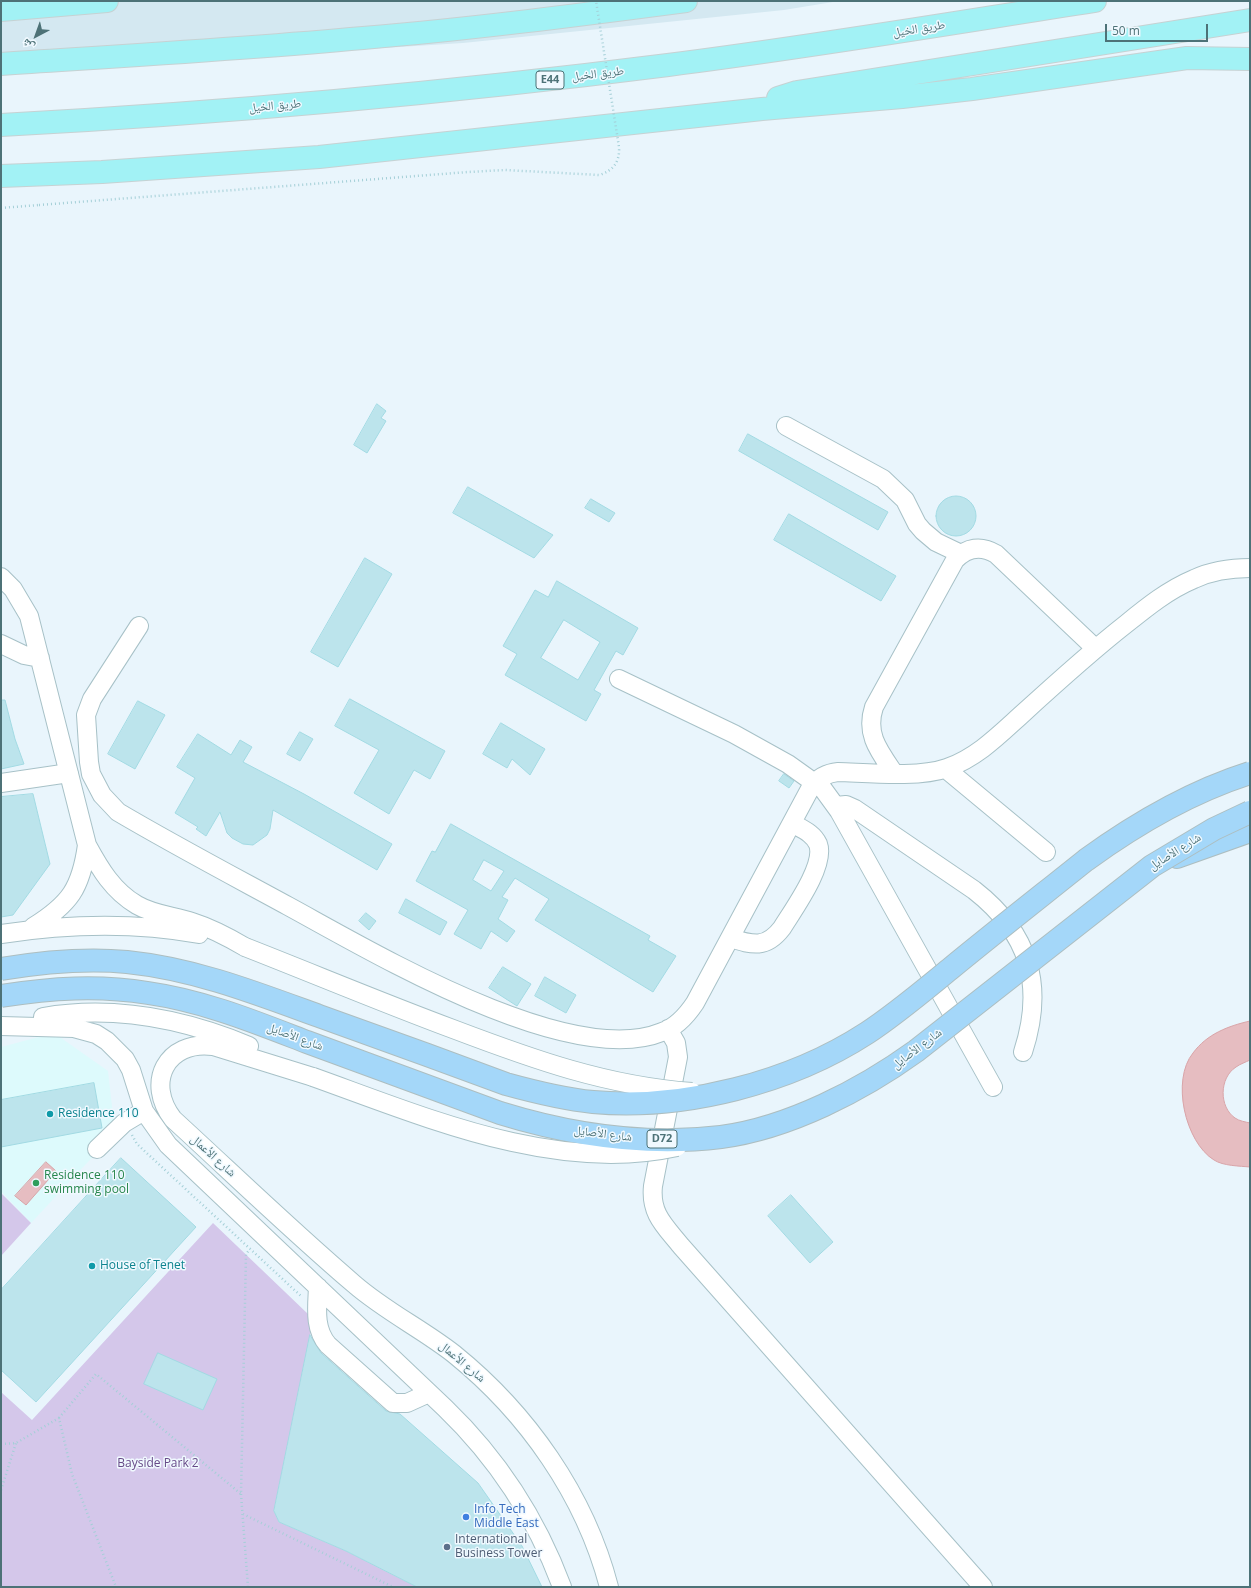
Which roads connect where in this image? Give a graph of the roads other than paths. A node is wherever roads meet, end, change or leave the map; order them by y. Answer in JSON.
{"nodes":[{"id":1,"x":107,"y":1,"type":"edge"},
{"id":2,"x":686,"y":1,"type":"edge"},
{"id":3,"x":1095,"y":1,"type":"edge"},
{"id":4,"x":1,"y":10,"type":"edge"},
{"id":5,"x":1250,"y":20,"type":"edge"},
{"id":6,"x":1250,"y":59,"type":"edge"},
{"id":7,"x":1,"y":64,"type":"edge"},
{"id":8,"x":762,"y":109,"type":"junction"},
{"id":9,"x":1,"y":125,"type":"edge"},
{"id":10,"x":1,"y":176,"type":"edge"},
{"id":11,"x":786,"y":426,"type":"dead end"},
{"id":12,"x":961,"y":554,"type":"junction"},
{"id":13,"x":1250,"y":568,"type":"edge"},
{"id":14,"x":1,"y":578,"type":"edge"},
{"id":15,"x":139,"y":626,"type":"dead end"},
{"id":16,"x":1,"y":644,"type":"edge"},
{"id":17,"x":1095,"y":648,"type":"junction"},
{"id":18,"x":40,"y":658,"type":"junction"},
{"id":19,"x":619,"y":679,"type":"dead end"},
{"id":20,"x":946,"y":769,"type":"junction"},
{"id":21,"x":69,"y":773,"type":"junction"},
{"id":22,"x":894,"y":773,"type":"junction"},
{"id":23,"x":1250,"y":774,"type":"edge"},
{"id":24,"x":815,"y":782,"type":"junction"},
{"id":25,"x":1,"y":783,"type":"edge"},
{"id":26,"x":836,"y":806,"type":"junction"},
{"id":27,"x":1250,"y":812,"type":"edge"},
{"id":28,"x":792,"y":823,"type":"junction"},
{"id":29,"x":1250,"y":831,"type":"edge"},
{"id":30,"x":87,"y":845,"type":"junction"},
{"id":31,"x":1046,"y":852,"type":"dead end"},
{"id":32,"x":1152,"y":866,"type":"junction"},
{"id":33,"x":28,"y":930,"type":"junction"},
{"id":34,"x":1,"y":934,"type":"edge"},
{"id":35,"x":730,"y":938,"type":"junction"},
{"id":36,"x":245,"y":946,"type":"junction"},
{"id":37,"x":1,"y":969,"type":"edge"},
{"id":38,"x":1,"y":996,"type":"edge"},
{"id":39,"x":1,"y":1025,"type":"edge"},
{"id":40,"x":668,"y":1029,"type":"junction"},
{"id":41,"x":1023,"y":1052,"type":"dead end"},
{"id":42,"x":313,"y":1077,"type":"junction"},
{"id":43,"x":992,"y":1086,"type":"dead end"},
{"id":44,"x":711,"y":1094,"type":"junction"},
{"id":45,"x":144,"y":1111,"type":"junction"},
{"id":46,"x":722,"y":1137,"type":"junction"},
{"id":47,"x":97,"y":1149,"type":"dead end"},
{"id":48,"x":318,"y":1288,"type":"junction"},
{"id":49,"x":429,"y":1393,"type":"junction"},
{"id":50,"x":562,"y":1587,"type":"edge"},
{"id":51,"x":609,"y":1587,"type":"edge"},
{"id":52,"x":983,"y":1587,"type":"edge"}],
"edges":[{"from":1,"to":4,"type":"highway"},
{"from":2,"to":7,"type":"highway"},
{"from":3,"to":9,"type":"highway","name":"طريق الخيل","number":"E44"},
{"from":5,"to":8,"type":"highway"},
{"from":6,"to":8,"type":"highway"},
{"from":8,"to":10,"type":"highway"},
{"from":11,"to":12,"type":"street"},
{"from":12,"to":17,"type":"street"},
{"from":12,"to":22,"type":"street"},
{"from":13,"to":17,"type":"street"},
{"from":14,"to":18,"type":"street"},
{"from":15,"to":40,"type":"street"},
{"from":16,"to":18,"type":"street"},
{"from":17,"to":20,"type":"street"},
{"from":18,"to":21,"type":"street"},
{"from":19,"to":24,"type":"street"},
{"from":20,"to":22,"type":"street"},
{"from":20,"to":31,"type":"street"},
{"from":21,"to":25,"type":"street"},
{"from":21,"to":30,"type":"street"},
{"from":22,"to":24,"type":"street"},
{"from":23,"to":44,"type":"main road","bridge":true},
{"from":24,"to":26,"type":"street"},
{"from":24,"to":28,"type":"street"},
{"from":26,"to":41,"type":"street"},
{"from":26,"to":43,"type":"street"},
{"from":27,"to":32,"type":"main road","name":"شارع الأصايل","number":"D72","bridge":true},
{"from":28,"to":35,"type":"street"},
{"from":28,"to":35,"type":"street"},
{"from":29,"to":32,"type":"main road","bridge":true},
{"from":30,"to":33,"type":"street"},
{"from":30,"to":36,"type":"street"},
{"from":32,"to":46,"type":"main road","name":"شارع الأصايل","number":"D72","bridge":true},
{"from":33,"to":34,"type":"street"},
{"from":33,"to":36,"type":"street"},
{"from":35,"to":40,"type":"street"},
{"from":36,"to":44,"type":"street","bridge":true},
{"from":37,"to":44,"type":"main road","bridge":true},
{"from":38,"to":46,"type":"main road","name":"شارع الأصايل","number":"D72","bridge":true},
{"from":39,"to":42,"type":"street","name":"شارع الأعمال"},
{"from":39,"to":45,"type":"street","name":"شارع الأعمال"},
{"from":40,"to":52,"type":"street"},
{"from":42,"to":46,"type":"street","bridge":true},
{"from":42,"to":51,"type":"street","name":"شارع الأعمال"},
{"from":45,"to":47,"type":"street"},
{"from":45,"to":48,"type":"street","name":"شارع الأعمال"},
{"from":48,"to":49,"type":"street","name":"شارع الأعمال"},
{"from":48,"to":49,"type":"street"},
{"from":49,"to":50,"type":"street","name":"شارع الأعمال"}]}
